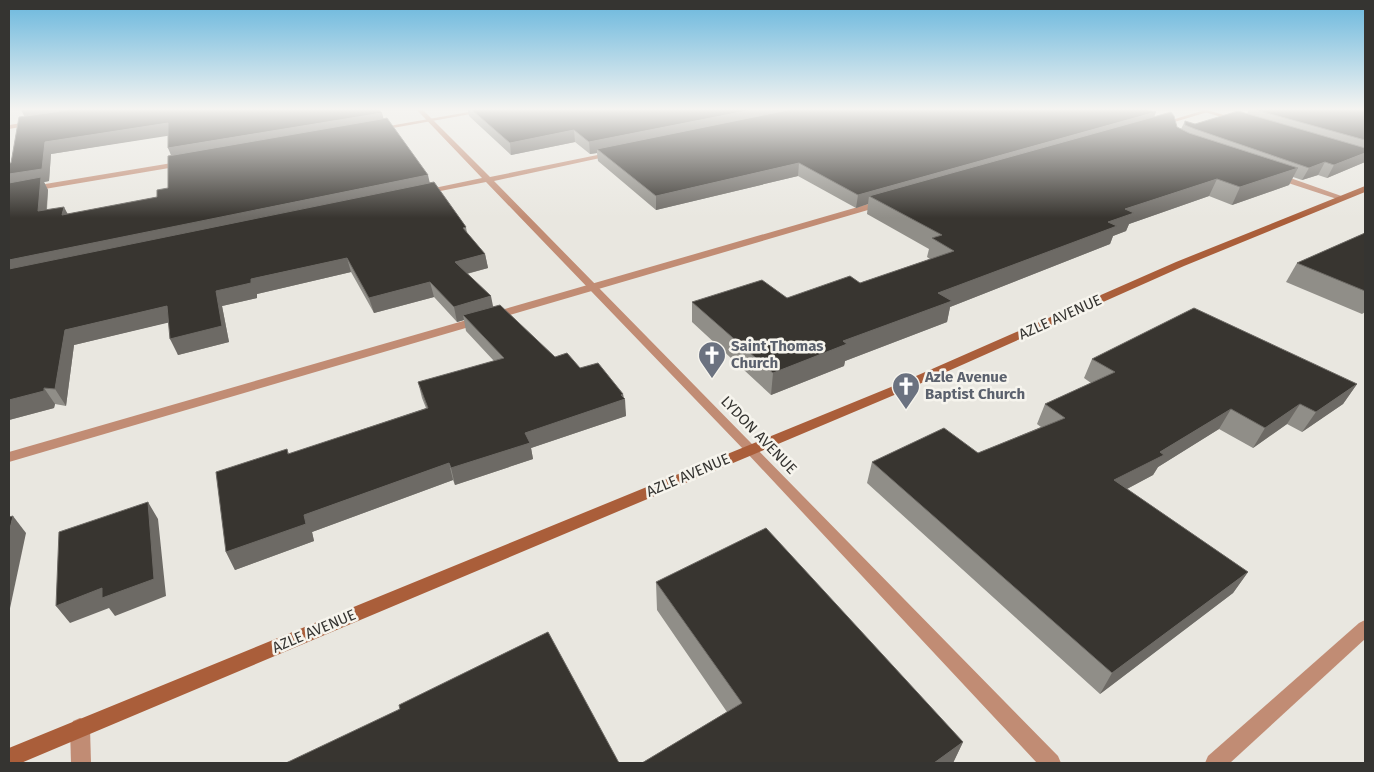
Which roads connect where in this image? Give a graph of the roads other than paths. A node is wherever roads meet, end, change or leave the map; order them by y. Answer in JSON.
{"nodes":[{"id":1,"x":456,"y":146,"type":"edge"},
{"id":2,"x":622,"y":151,"type":"edge"},
{"id":3,"x":192,"y":161,"type":"edge"},
{"id":4,"x":1269,"y":173,"type":"edge"},
{"id":5,"x":488,"y":180,"type":"junction"},
{"id":6,"x":1365,"y":189,"type":"edge"},
{"id":7,"x":9,"y":193,"type":"edge"},
{"id":8,"x":412,"y":196,"type":"edge"},
{"id":9,"x":1343,"y":198,"type":"junction"},
{"id":10,"x":892,"y":200,"type":"edge"},
{"id":11,"x":593,"y":287,"type":"junction"},
{"id":12,"x":751,"y":449,"type":"junction"},
{"id":13,"x":9,"y":457,"type":"edge"},
{"id":14,"x":1365,"y":628,"type":"edge"},
{"id":15,"x":80,"y":728,"type":"junction"},
{"id":16,"x":9,"y":758,"type":"edge"},
{"id":17,"x":81,"y":763,"type":"edge"},
{"id":18,"x":1051,"y":763,"type":"edge"},
{"id":19,"x":1215,"y":763,"type":"edge"}],
"edges":[{"from":1,"to":5,"type":"street","name":"LYDON AVENUE"},
{"from":2,"to":5,"type":"street"},
{"from":3,"to":7,"type":"street"},
{"from":4,"to":9,"type":"street"},
{"from":5,"to":8,"type":"street"},
{"from":5,"to":11,"type":"street","name":"LYDON AVENUE"},
{"from":6,"to":9,"type":"main road","name":"AZLE AVENUE"},
{"from":9,"to":12,"type":"main road","name":"AZLE AVENUE"},
{"from":10,"to":11,"type":"street"},
{"from":11,"to":12,"type":"street","name":"LYDON AVENUE"},
{"from":11,"to":13,"type":"street"},
{"from":12,"to":15,"type":"main road","name":"AZLE AVENUE"},
{"from":12,"to":18,"type":"street","name":"LYDON AVENUE"},
{"from":14,"to":19,"type":"street"},
{"from":15,"to":16,"type":"main road","name":"AZLE AVENUE"},
{"from":15,"to":17,"type":"street"}]}
